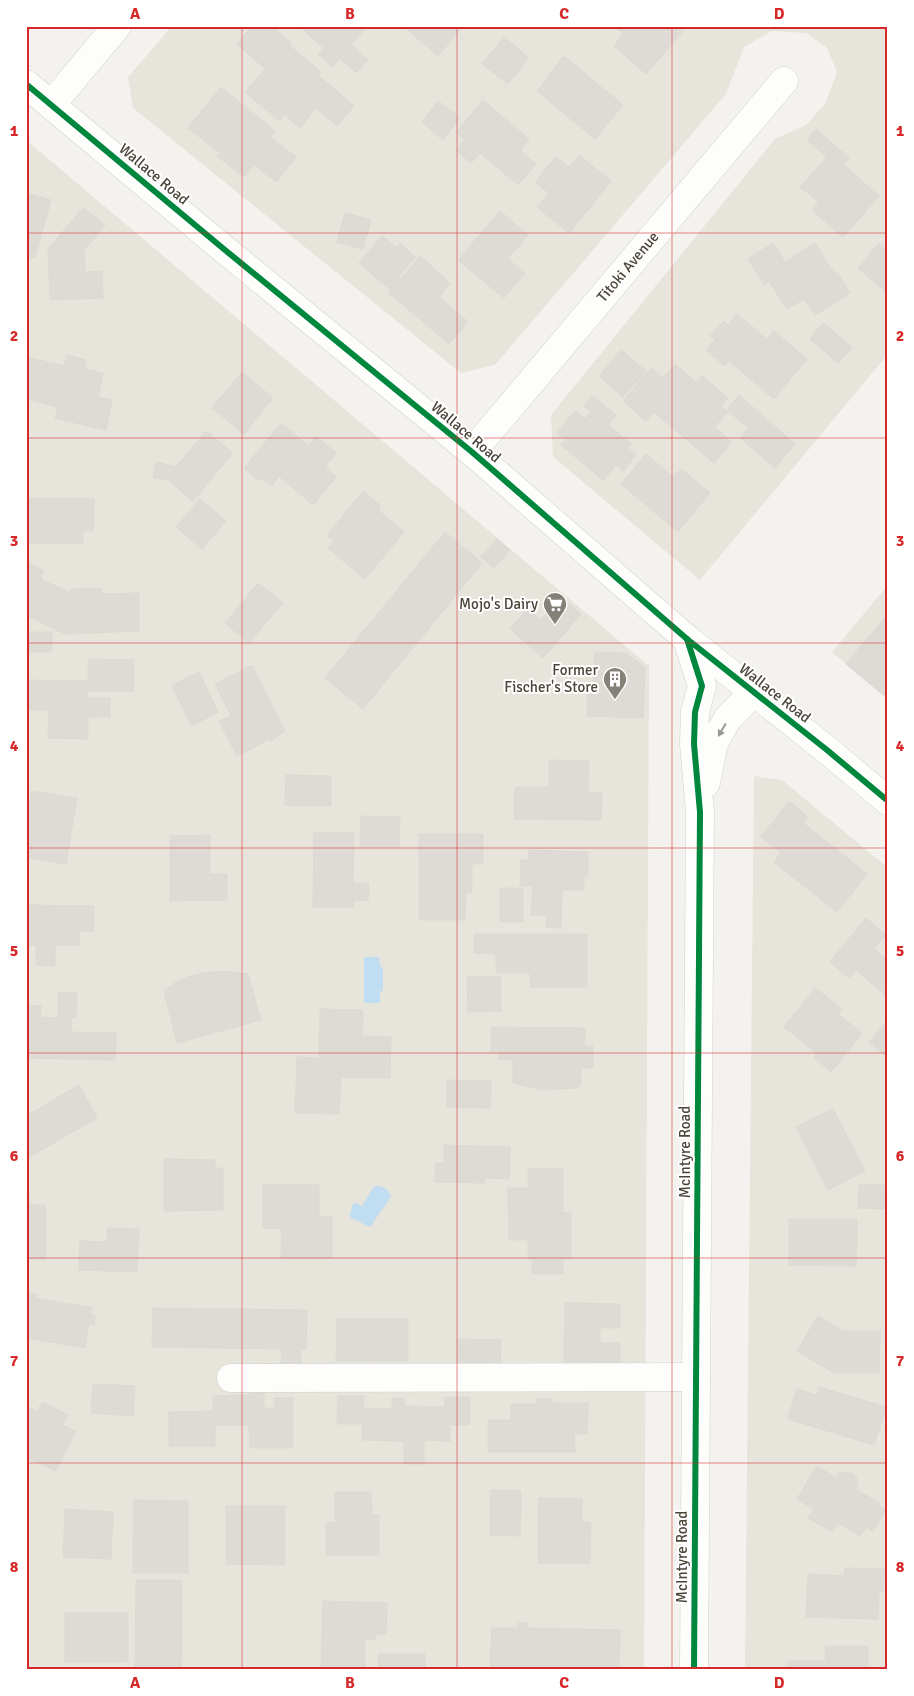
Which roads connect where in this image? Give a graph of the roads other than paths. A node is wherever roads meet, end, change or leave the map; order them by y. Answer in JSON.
{"nodes":[{"id":1,"x":117,"y":26,"type":"edge"},
{"id":2,"x":784,"y":82,"type":"dead end"},
{"id":3,"x":26,"y":84,"type":"edge"},
{"id":4,"x":51,"y":105,"type":"junction"},
{"id":5,"x":472,"y":452,"type":"junction"},
{"id":6,"x":687,"y":639,"type":"junction"},
{"id":7,"x":753,"y":693,"type":"junction"},
{"id":8,"x":888,"y":801,"type":"edge"},
{"id":9,"x":700,"y":812,"type":"junction"},
{"id":10,"x":231,"y":1378,"type":"dead end"},
{"id":11,"x":696,"y":1378,"type":"junction"},
{"id":12,"x":694,"y":1670,"type":"edge"}],
"edges":[{"from":1,"to":4,"type":"street"},
{"from":2,"to":5,"type":"street","name":"Titoki Avenue"},
{"from":3,"to":4,"type":"street","name":"Wallace Road"},
{"from":4,"to":5,"type":"street","name":"Wallace Road"},
{"from":5,"to":6,"type":"street","name":"Wallace Road"},
{"from":6,"to":7,"type":"street","name":"Wallace Road"},
{"from":6,"to":9,"type":"street","name":"McIntyre Road"},
{"from":7,"to":8,"type":"street","name":"Wallace Road"},
{"from":7,"to":9,"type":"street","name":"McIntyre Road","one_way":true},
{"from":9,"to":11,"type":"street","name":"McIntyre Road"},
{"from":10,"to":11,"type":"street"},
{"from":11,"to":12,"type":"street","name":"McIntyre Road"}]}
